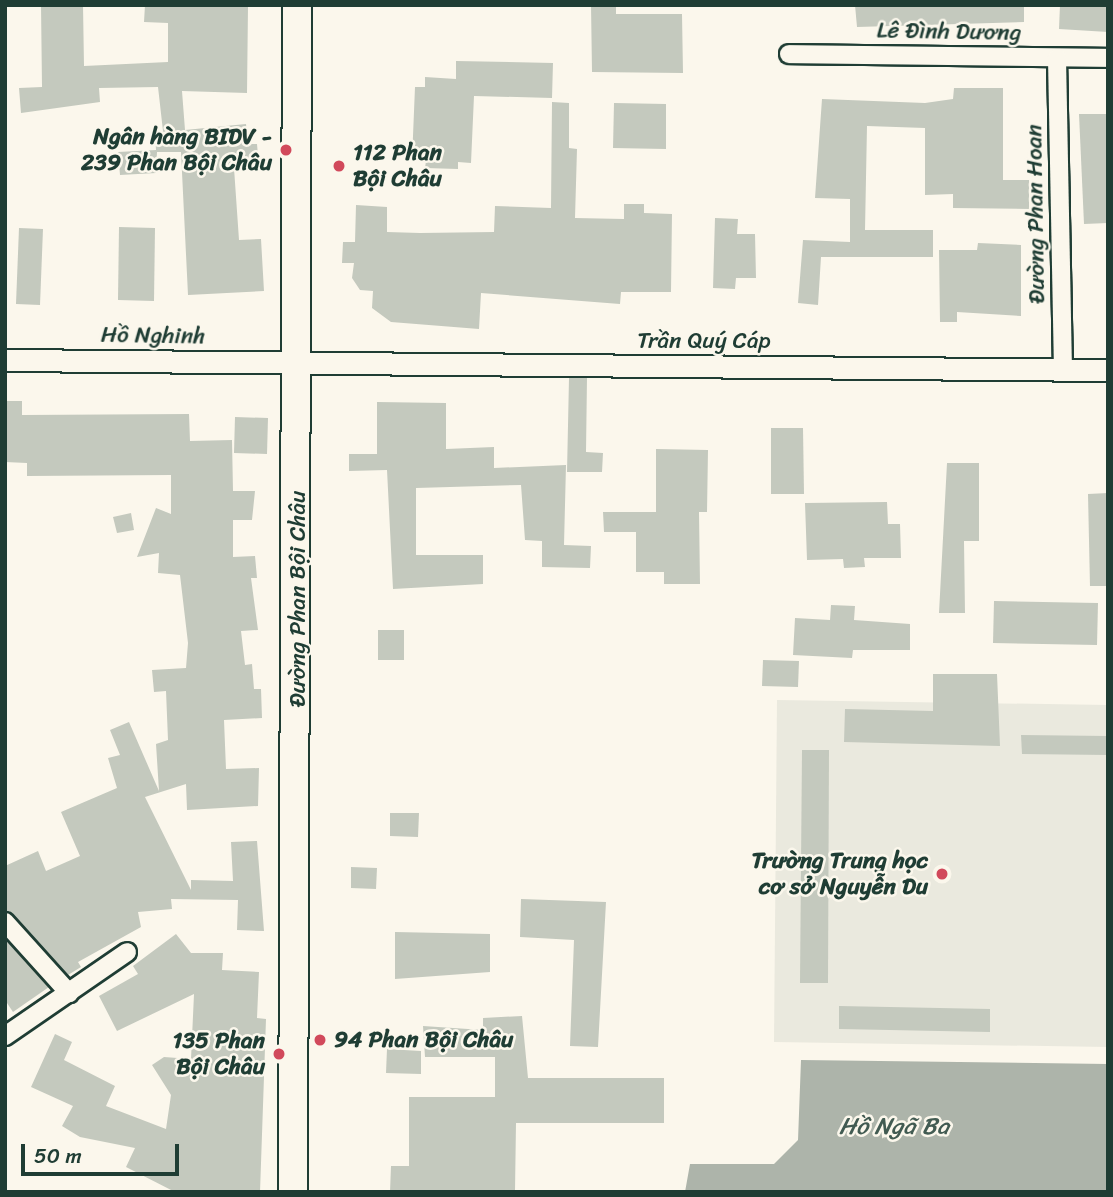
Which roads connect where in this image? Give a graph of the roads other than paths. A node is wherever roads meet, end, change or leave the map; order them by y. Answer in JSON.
{"nodes":[{"id":1,"x":298,"y":5,"type":"edge"},
{"id":2,"x":789,"y":54,"type":"dead end"},
{"id":3,"x":1057,"y":58,"type":"junction"},
{"id":4,"x":1108,"y":58,"type":"edge"},
{"id":5,"x":5,"y":360,"type":"edge"},
{"id":6,"x":300,"y":364,"type":"junction"},
{"id":7,"x":1063,"y":370,"type":"junction"},
{"id":8,"x":1108,"y":370,"type":"edge"},
{"id":9,"x":5,"y":922,"type":"edge"},
{"id":10,"x":127,"y":952,"type":"dead end"},
{"id":11,"x":68,"y":993,"type":"junction"},
{"id":12,"x":5,"y":1036,"type":"edge"},
{"id":13,"x":293,"y":1192,"type":"edge"}],
"edges":[{"from":1,"to":6,"type":"main road","name":"Đường Phan Bội Châu"},
{"from":2,"to":3,"type":"street","name":"Lê Đình Dương"},
{"from":3,"to":4,"type":"street","name":"Lê Đình Dương"},
{"from":3,"to":7,"type":"street","name":"Đường Phan Hoan"},
{"from":5,"to":6,"type":"street","name":"Hồ Nghinh"},
{"from":6,"to":7,"type":"street","name":"Trần Quý Cáp"},
{"from":6,"to":13,"type":"main road","name":"Đường Phan Bội Châu"},
{"from":7,"to":8,"type":"street","name":"Trần Quý Cáp"},
{"from":9,"to":11,"type":"street"},
{"from":10,"to":11,"type":"street"},
{"from":11,"to":12,"type":"street"}]}
